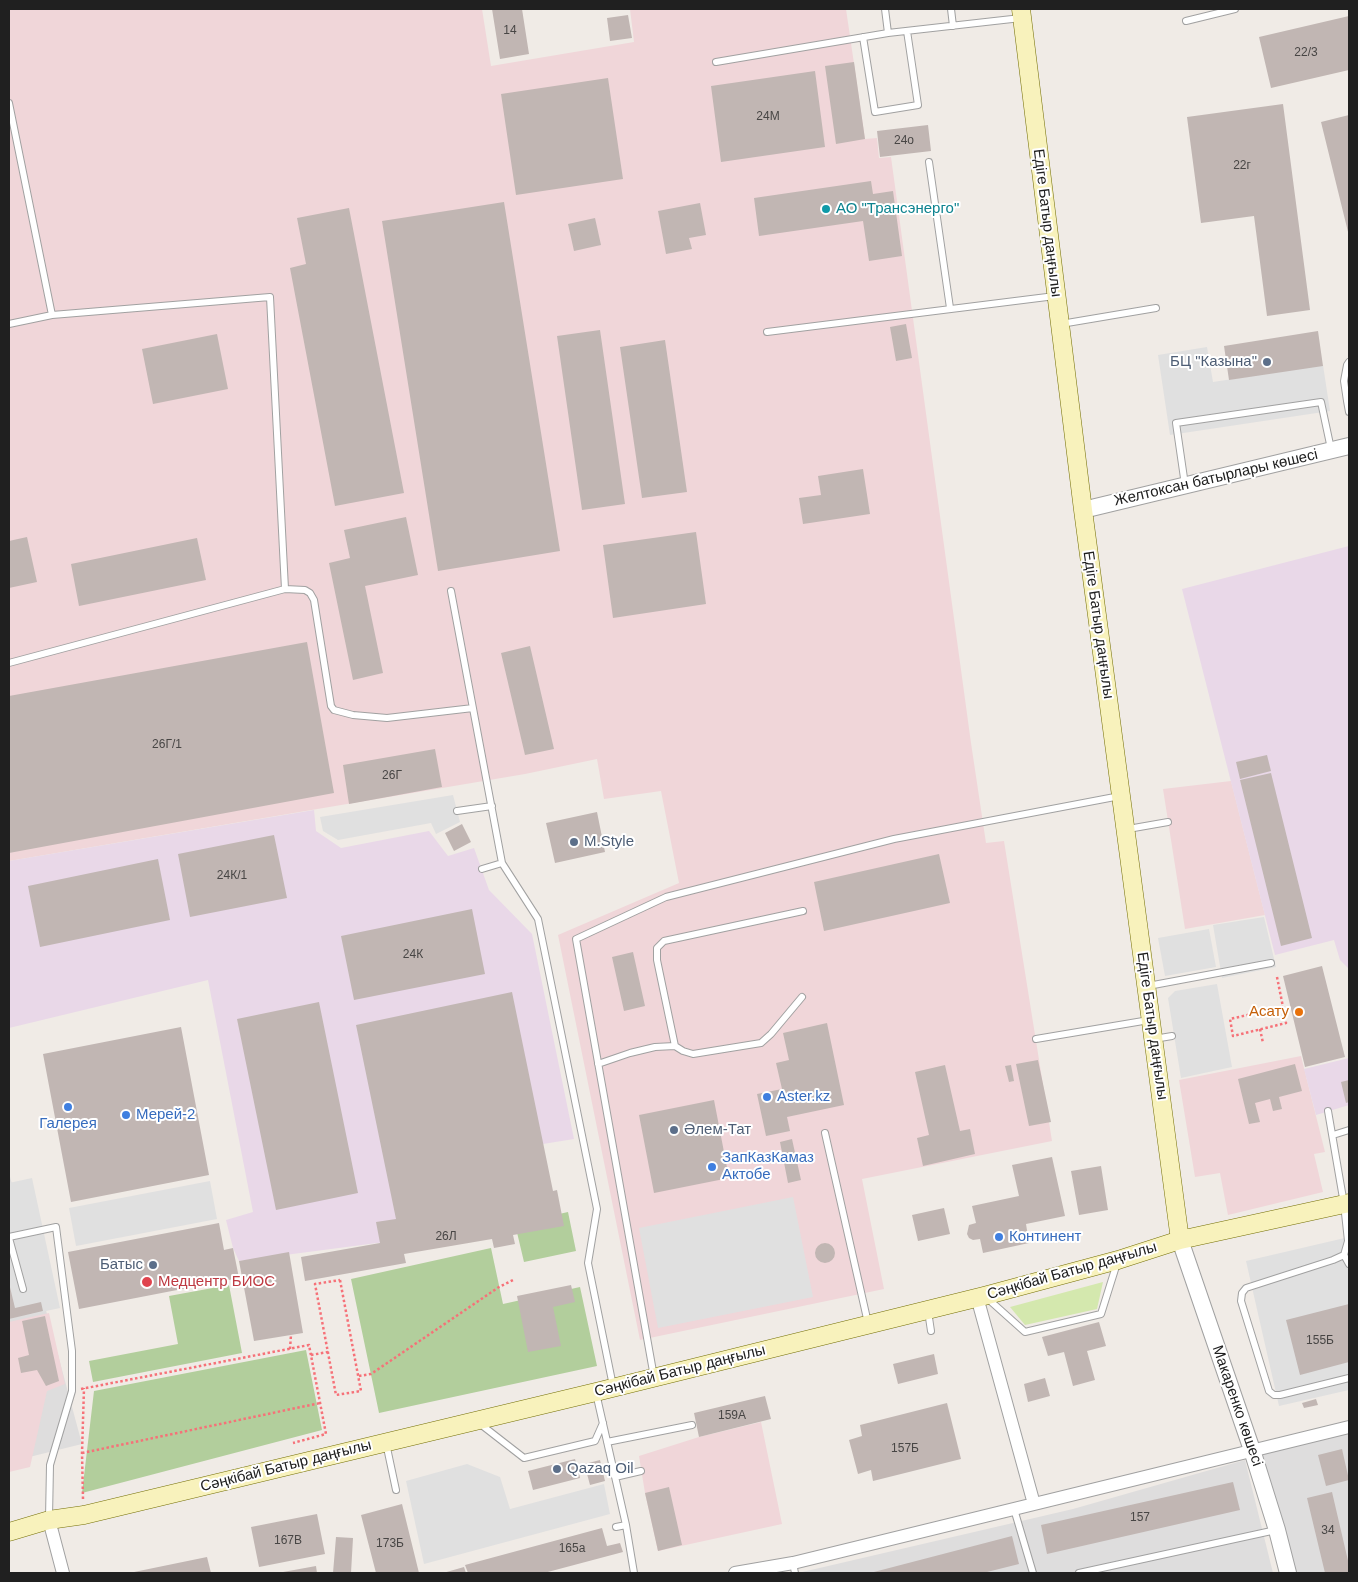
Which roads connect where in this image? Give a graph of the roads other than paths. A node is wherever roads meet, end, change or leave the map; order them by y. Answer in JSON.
{"nodes":[{"id":1,"x":885,"y":9,"type":"edge"},
{"id":2,"x":951,"y":9,"type":"edge"},
{"id":3,"x":1235,"y":9,"type":"edge"},
{"id":4,"x":1021,"y":14,"type":"edge"},
{"id":5,"x":1186,"y":21,"type":"dead end"},
{"id":6,"x":953,"y":26,"type":"junction"},
{"id":7,"x":907,"y":31,"type":"junction"},
{"id":8,"x":888,"y":33,"type":"junction"},
{"id":9,"x":863,"y":37,"type":"junction"},
{"id":10,"x":716,"y":62,"type":"dead end"},
{"id":11,"x":9,"y":103,"type":"edge"},
{"id":12,"x":929,"y":162,"type":"dead end"},
{"id":13,"x":1056,"y":295,"type":"junction"},
{"id":14,"x":950,"y":308,"type":"junction"},
{"id":15,"x":1156,"y":308,"type":"dead end"},
{"id":16,"x":52,"y":315,"type":"junction"},
{"id":17,"x":9,"y":324,"type":"edge"},
{"id":18,"x":1060,"y":325,"type":"junction"},
{"id":19,"x":767,"y":332,"type":"dead end"},
{"id":20,"x":1349,"y":362,"type":"edge"},
{"id":21,"x":1348,"y":400,"type":"edge"},
{"id":22,"x":1349,"y":412,"type":"edge"},
{"id":23,"x":1349,"y":446,"type":"edge"},
{"id":24,"x":1331,"y":450,"type":"junction"},
{"id":25,"x":1185,"y":486,"type":"junction"},
{"id":26,"x":1083,"y":510,"type":"junction"},
{"id":27,"x":285,"y":589,"type":"junction"},
{"id":28,"x":451,"y":591,"type":"dead end"},
{"id":29,"x":9,"y":663,"type":"edge"},
{"id":30,"x":473,"y":708,"type":"junction"},
{"id":31,"x":1121,"y":796,"type":"junction"},
{"id":32,"x":492,"y":806,"type":"junction"},
{"id":33,"x":457,"y":811,"type":"dead end"},
{"id":34,"x":1168,"y":822,"type":"dead end"},
{"id":35,"x":1126,"y":829,"type":"junction"},
{"id":36,"x":502,"y":863,"type":"junction"},
{"id":37,"x":482,"y":869,"type":"dead end"},
{"id":38,"x":803,"y":911,"type":"dead end"},
{"id":39,"x":1271,"y":963,"type":"dead end"},
{"id":40,"x":1146,"y":987,"type":"junction"},
{"id":41,"x":802,"y":997,"type":"dead end"},
{"id":42,"x":1151,"y":1020,"type":"junction"},
{"id":43,"x":1172,"y":1036,"type":"dead end"},
{"id":44,"x":1036,"y":1039,"type":"dead end"},
{"id":45,"x":1153,"y":1039,"type":"junction"},
{"id":46,"x":675,"y":1046,"type":"junction"},
{"id":47,"x":598,"y":1064,"type":"junction"},
{"id":48,"x":1328,"y":1111,"type":"dead end"},
{"id":49,"x":1349,"y":1130,"type":"edge"},
{"id":50,"x":825,"y":1133,"type":"dead end"},
{"id":51,"x":1333,"y":1134,"type":"junction"},
{"id":52,"x":1347,"y":1204,"type":"edge"},
{"id":53,"x":9,"y":1238,"type":"edge"},
{"id":54,"x":1180,"y":1240,"type":"junction"},
{"id":55,"x":1344,"y":1255,"type":"junction"},
{"id":56,"x":1118,"y":1260,"type":"junction"},
{"id":57,"x":1349,"y":1264,"type":"edge"},
{"id":58,"x":23,"y":1289,"type":"dead end"},
{"id":59,"x":980,"y":1297,"type":"junction"},
{"id":60,"x":927,"y":1310,"type":"junction"},
{"id":61,"x":868,"y":1324,"type":"junction"},
{"id":62,"x":932,"y":1331,"type":"dead end"},
{"id":63,"x":654,"y":1377,"type":"junction"},
{"id":64,"x":1349,"y":1378,"type":"edge"},
{"id":65,"x":614,"y":1387,"type":"junction"},
{"id":66,"x":596,"y":1392,"type":"junction"},
{"id":67,"x":476,"y":1420,"type":"junction"},
{"id":68,"x":603,"y":1423,"type":"junction"},
{"id":69,"x":692,"y":1425,"type":"dead end"},
{"id":70,"x":1349,"y":1427,"type":"edge"},
{"id":71,"x":386,"y":1442,"type":"junction"},
{"id":72,"x":607,"y":1442,"type":"junction"},
{"id":73,"x":1252,"y":1450,"type":"junction"},
{"id":74,"x":641,"y":1471,"type":"dead end"},
{"id":75,"x":615,"y":1477,"type":"junction"},
{"id":76,"x":396,"y":1490,"type":"dead end"},
{"id":77,"x":1034,"y":1504,"type":"junction"},
{"id":78,"x":1014,"y":1509,"type":"junction"},
{"id":79,"x":49,"y":1520,"type":"junction"},
{"id":80,"x":626,"y":1525,"type":"junction"},
{"id":81,"x":616,"y":1527,"type":"dead end"},
{"id":82,"x":1277,"y":1530,"type":"junction"},
{"id":83,"x":9,"y":1532,"type":"edge"},
{"id":84,"x":794,"y":1568,"type":"edge"},
{"id":85,"x":63,"y":1573,"type":"edge"},
{"id":86,"x":634,"y":1573,"type":"edge"},
{"id":87,"x":736,"y":1573,"type":"edge"},
{"id":88,"x":1033,"y":1573,"type":"edge"},
{"id":89,"x":1079,"y":1573,"type":"edge"},
{"id":90,"x":1288,"y":1573,"type":"edge"}],
"edges":[{"from":1,"to":8,"type":"lane"},
{"from":2,"to":6,"type":"lane"},
{"from":3,"to":5,"type":"lane"},
{"from":4,"to":6,"type":"lane"},
{"from":4,"to":13,"type":"main road","name":"Едіге Батыр даңғылы"},
{"from":6,"to":7,"type":"lane"},
{"from":7,"to":8,"type":"lane"},
{"from":7,"to":9,"type":"lane"},
{"from":8,"to":9,"type":"lane"},
{"from":9,"to":10,"type":"lane"},
{"from":11,"to":16,"type":"lane"},
{"from":12,"to":14,"type":"lane"},
{"from":13,"to":14,"type":"lane"},
{"from":13,"to":18,"type":"main road","name":"Едіге Батыр даңғылы"},
{"from":14,"to":19,"type":"lane"},
{"from":15,"to":18,"type":"lane"},
{"from":16,"to":17,"type":"lane"},
{"from":16,"to":27,"type":"lane"},
{"from":18,"to":26,"type":"main road","name":"Едіге Батыр даңғылы"},
{"from":20,"to":21,"type":"lane"},
{"from":21,"to":22,"type":"lane"},
{"from":23,"to":24,"type":"street","name":"Желтоксан батырлары көшесі"},
{"from":24,"to":25,"type":"street","name":"Желтоксан батырлары көшесі"},
{"from":24,"to":25,"type":"lane"},
{"from":25,"to":26,"type":"street","name":"Желтоксан батырлары көшесі"},
{"from":26,"to":31,"type":"main road","name":"Едіге Батыр даңғылы"},
{"from":27,"to":29,"type":"lane"},
{"from":27,"to":30,"type":"lane"},
{"from":28,"to":30,"type":"lane"},
{"from":30,"to":32,"type":"lane"},
{"from":31,"to":35,"type":"main road","name":"Едіге Батыр даңғылы"},
{"from":31,"to":47,"type":"lane"},
{"from":32,"to":33,"type":"lane"},
{"from":32,"to":36,"type":"lane"},
{"from":34,"to":35,"type":"lane"},
{"from":35,"to":40,"type":"main road","name":"Едіге Батыр даңғылы"},
{"from":36,"to":37,"type":"lane"},
{"from":36,"to":65,"type":"lane"},
{"from":38,"to":46,"type":"lane"},
{"from":39,"to":40,"type":"lane"},
{"from":40,"to":42,"type":"main road","name":"Едіге Батыр даңғылы"},
{"from":41,"to":46,"type":"lane"},
{"from":42,"to":44,"type":"lane"},
{"from":42,"to":45,"type":"main road","name":"Едіге Батыр даңғылы"},
{"from":43,"to":45,"type":"lane"},
{"from":45,"to":54,"type":"main road","name":"Едіге Батыр даңғылы"},
{"from":46,"to":47,"type":"lane"},
{"from":47,"to":63,"type":"lane"},
{"from":48,"to":51,"type":"lane"},
{"from":49,"to":51,"type":"lane"},
{"from":50,"to":61,"type":"lane"},
{"from":51,"to":52,"type":"lane"},
{"from":52,"to":54,"type":"main road","name":"Сәңкібай Батыр даңғылы"},
{"from":52,"to":55,"type":"lane"},
{"from":53,"to":58,"type":"lane"},
{"from":53,"to":79,"type":"lane"},
{"from":54,"to":56,"type":"main road","name":"Сәңкібай Батыр даңғылы"},
{"from":54,"to":73,"type":"street","name":"Макаренко көшесі"},
{"from":55,"to":57,"type":"lane"},
{"from":55,"to":64,"type":"lane"},
{"from":56,"to":59,"type":"main road","name":"Сәңкібай Батыр даңғылы"},
{"from":56,"to":59,"type":"lane"},
{"from":59,"to":60,"type":"main road","name":"Сәңкібай Батыр даңғылы"},
{"from":59,"to":77,"type":"street"},
{"from":60,"to":61,"type":"main road","name":"Сәңкібай Батыр даңғылы"},
{"from":60,"to":62,"type":"lane"},
{"from":61,"to":63,"type":"main road","name":"Сәңкібай Батыр даңғылы"},
{"from":63,"to":65,"type":"main road","name":"Сәңкібай Батыр даңғылы"},
{"from":65,"to":66,"type":"main road","name":"Сәңкібай Батыр даңғылы"},
{"from":66,"to":67,"type":"main road","name":"Сәңкібай Батыр даңғылы"},
{"from":66,"to":68,"type":"lane"},
{"from":67,"to":68,"type":"lane"},
{"from":67,"to":71,"type":"main road","name":"Сәңкібай Батыр даңғылы"},
{"from":68,"to":72,"type":"lane"},
{"from":69,"to":72,"type":"lane"},
{"from":70,"to":73,"type":"street"},
{"from":71,"to":76,"type":"lane"},
{"from":71,"to":79,"type":"main road","name":"Сәңкібай Батыр даңғылы"},
{"from":72,"to":75,"type":"lane"},
{"from":73,"to":77,"type":"street"},
{"from":73,"to":82,"type":"street","name":"Макаренко көшесі"},
{"from":74,"to":75,"type":"lane"},
{"from":75,"to":80,"type":"lane"},
{"from":77,"to":78,"type":"street"},
{"from":78,"to":84,"type":"street"},
{"from":78,"to":88,"type":"lane"},
{"from":79,"to":83,"type":"main road","name":"Сәңкібай Батыр даңғылы"},
{"from":79,"to":85,"type":"street"},
{"from":80,"to":81,"type":"lane"},
{"from":80,"to":86,"type":"lane"},
{"from":82,"to":89,"type":"lane"},
{"from":82,"to":90,"type":"street","name":"Макаренко көшесі"},
{"from":84,"to":87,"type":"street"}]}
